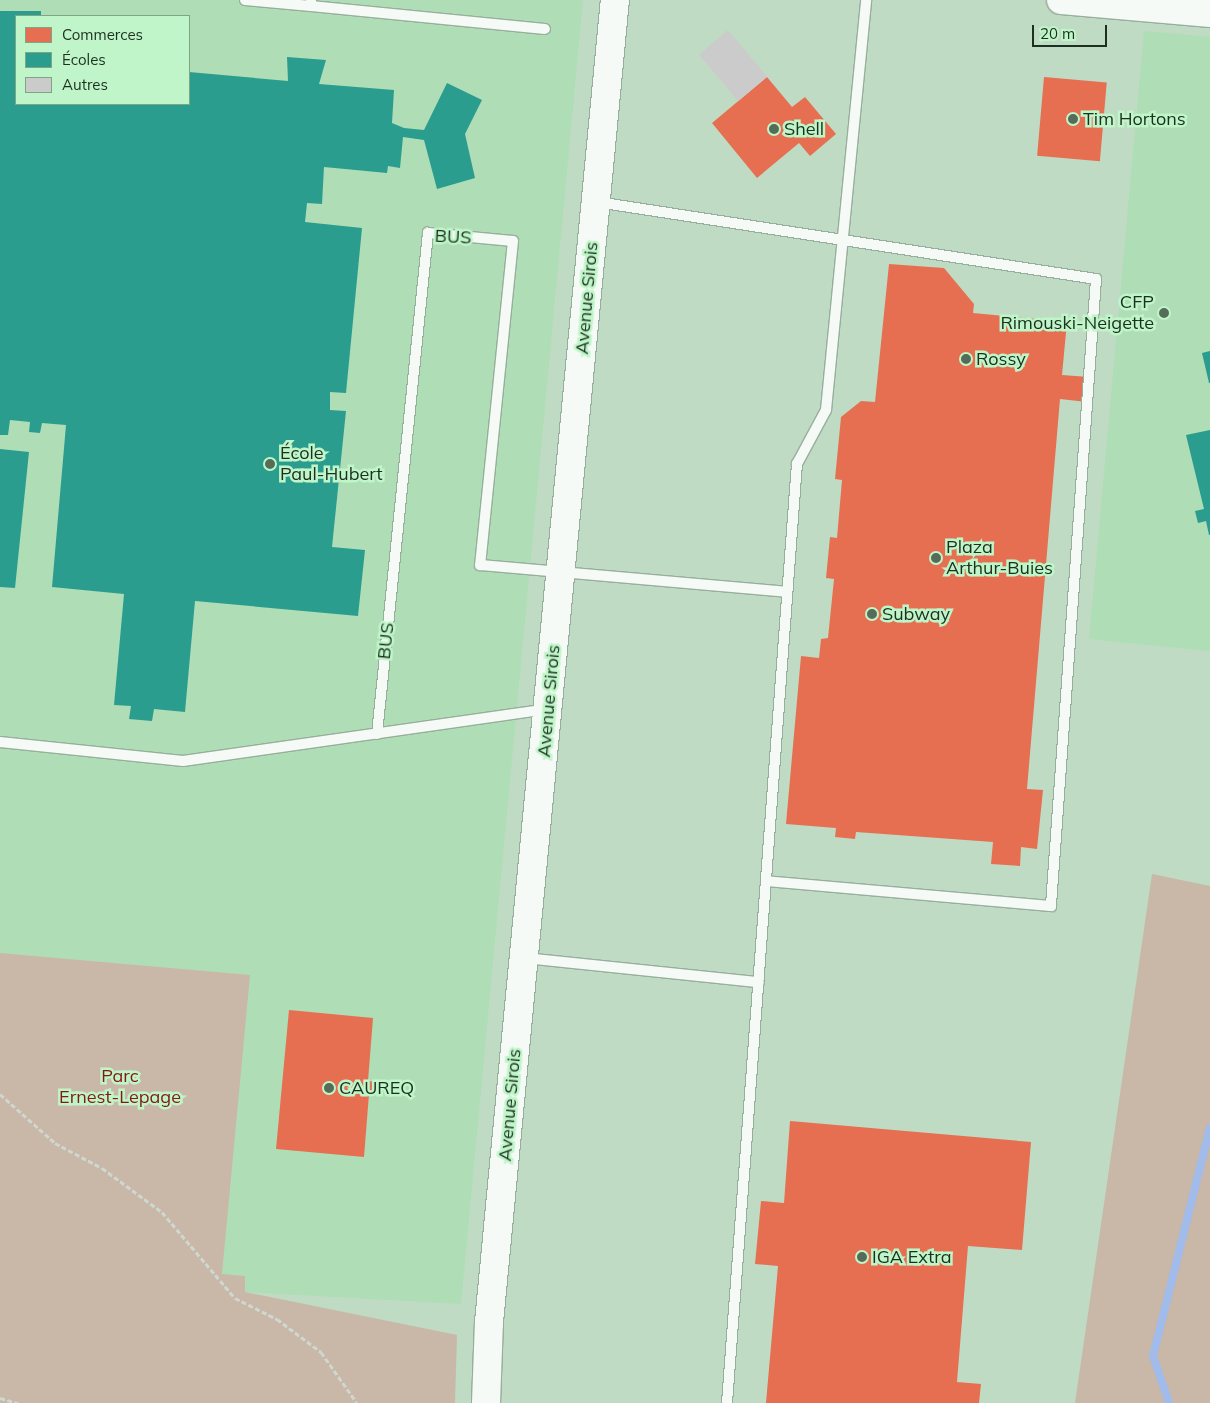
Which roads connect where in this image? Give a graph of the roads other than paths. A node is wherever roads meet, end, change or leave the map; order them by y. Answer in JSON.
{"nodes":[{"id":1,"x":245,"y":0,"type":"edge"},
{"id":2,"x":615,"y":0,"type":"edge"},
{"id":3,"x":866,"y":0,"type":"edge"},
{"id":4,"x":1061,"y":0,"type":"edge"},
{"id":5,"x":311,"y":3,"type":"edge"},
{"id":6,"x":1210,"y":13,"type":"edge"},
{"id":7,"x":545,"y":30,"type":"dead end"},
{"id":8,"x":596,"y":202,"type":"junction"},
{"id":9,"x":843,"y":240,"type":"junction"},
{"id":10,"x":560,"y":574,"type":"junction"},
{"id":11,"x":788,"y":592,"type":"junction"},
{"id":12,"x":548,"y":709,"type":"junction"},
{"id":13,"x":377,"y":734,"type":"junction"},
{"id":14,"x":0,"y":742,"type":"edge"},
{"id":15,"x":766,"y":881,"type":"junction"},
{"id":16,"x":524,"y":958,"type":"junction"},
{"id":17,"x":759,"y":982,"type":"junction"},
{"id":18,"x":486,"y":1403,"type":"edge"},
{"id":19,"x":728,"y":1403,"type":"edge"}],
"edges":[{"from":1,"to":5,"type":"lane"},
{"from":2,"to":8,"type":"street","name":"Avenue Sirois"},
{"from":3,"to":9,"type":"lane"},
{"from":4,"to":6,"type":"street"},
{"from":5,"to":7,"type":"lane"},
{"from":8,"to":9,"type":"lane"},
{"from":8,"to":10,"type":"street","name":"Avenue Sirois"},
{"from":9,"to":11,"type":"lane"},
{"from":9,"to":15,"type":"lane"},
{"from":10,"to":11,"type":"lane"},
{"from":10,"to":12,"type":"street","name":"Avenue Sirois"},
{"from":10,"to":13,"type":"lane","name":"BUS"},
{"from":11,"to":15,"type":"lane"},
{"from":12,"to":13,"type":"lane"},
{"from":12,"to":16,"type":"street","name":"Avenue Sirois"},
{"from":13,"to":14,"type":"lane"},
{"from":15,"to":17,"type":"lane"},
{"from":16,"to":17,"type":"lane"},
{"from":16,"to":18,"type":"street","name":"Avenue Sirois"},
{"from":17,"to":19,"type":"lane"}]}
